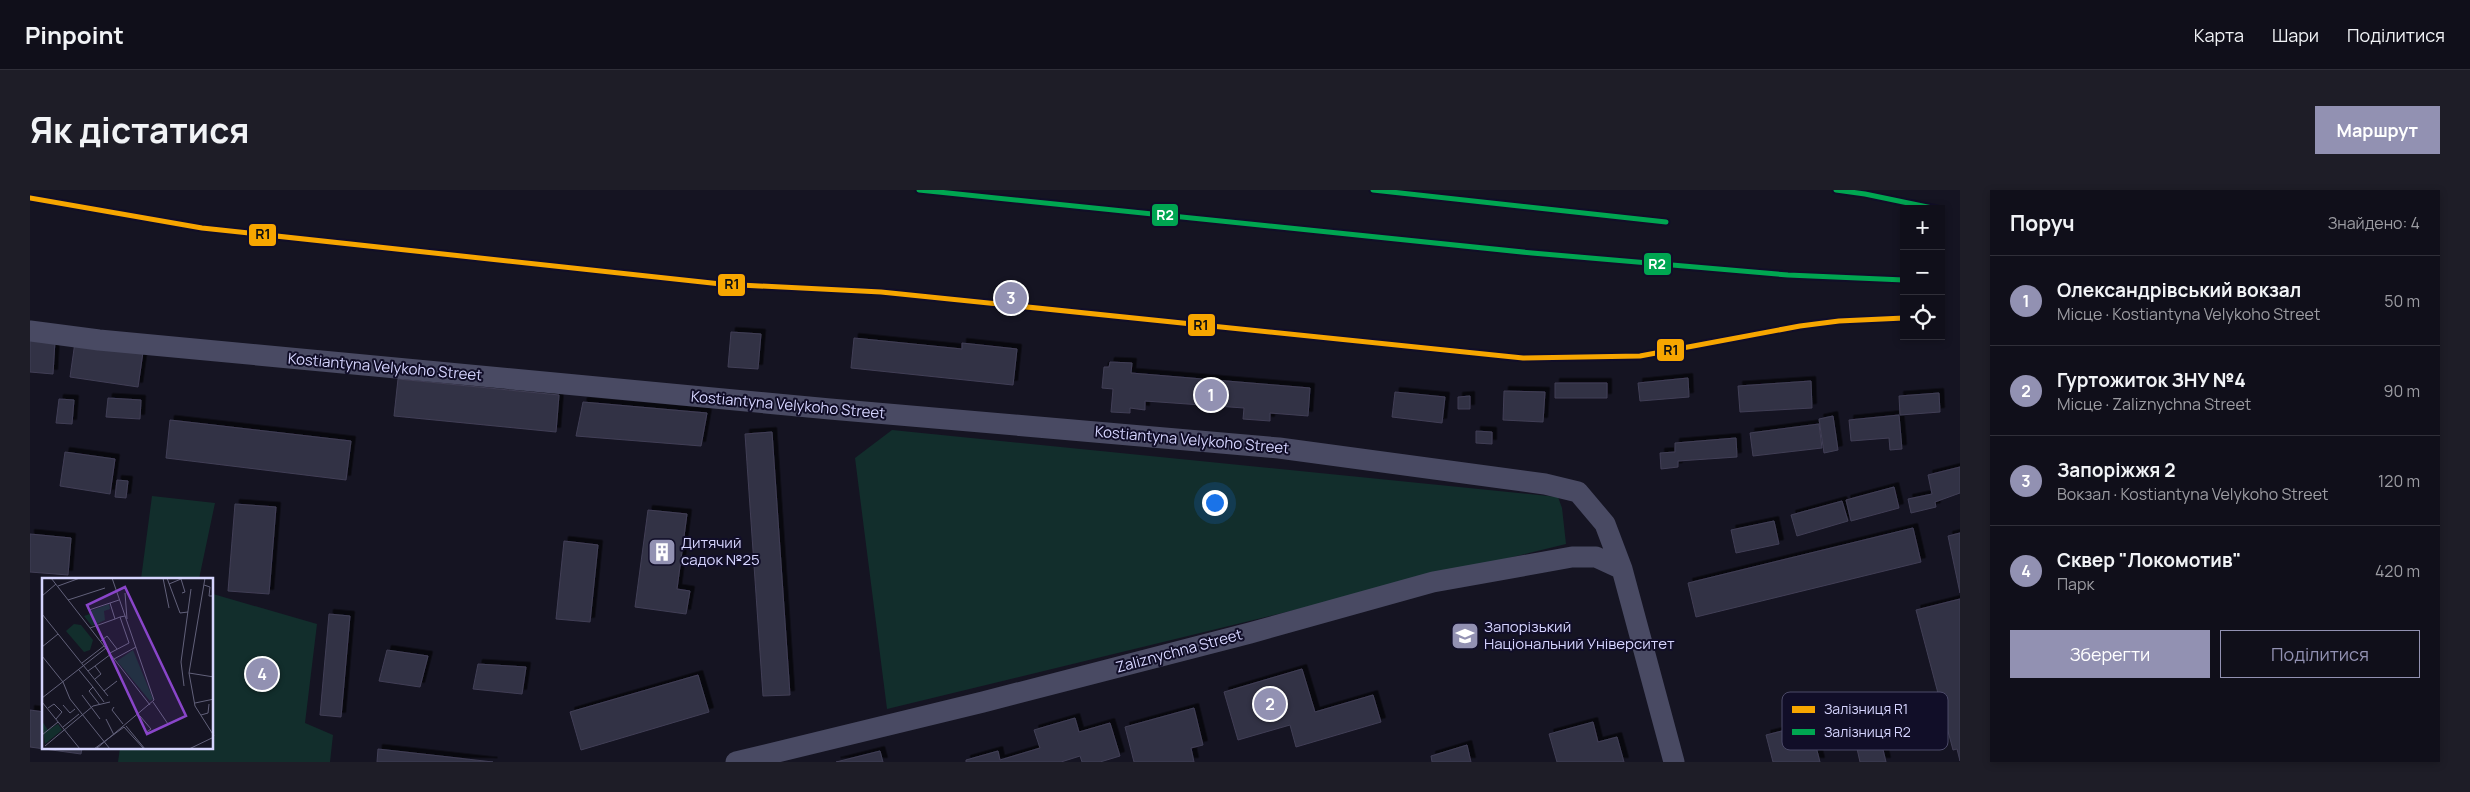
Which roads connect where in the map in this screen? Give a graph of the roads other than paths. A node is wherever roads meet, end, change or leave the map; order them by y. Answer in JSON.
{"nodes":[{"id":1,"x":30,"y":331,"type":"edge"},
{"id":2,"x":1622,"y":569,"type":"junction"},
{"id":3,"x":736,"y":762,"type":"edge"},
{"id":4,"x":1674,"y":762,"type":"edge"}],
"edges":[{"from":1,"to":2,"type":"street","name":"Kostiantyna Velykoho Street"},
{"from":2,"to":3,"type":"street","name":"Zaliznychna Street"},
{"from":2,"to":4,"type":"street","name":"Kostiantyna Velykoho Street"}]}
